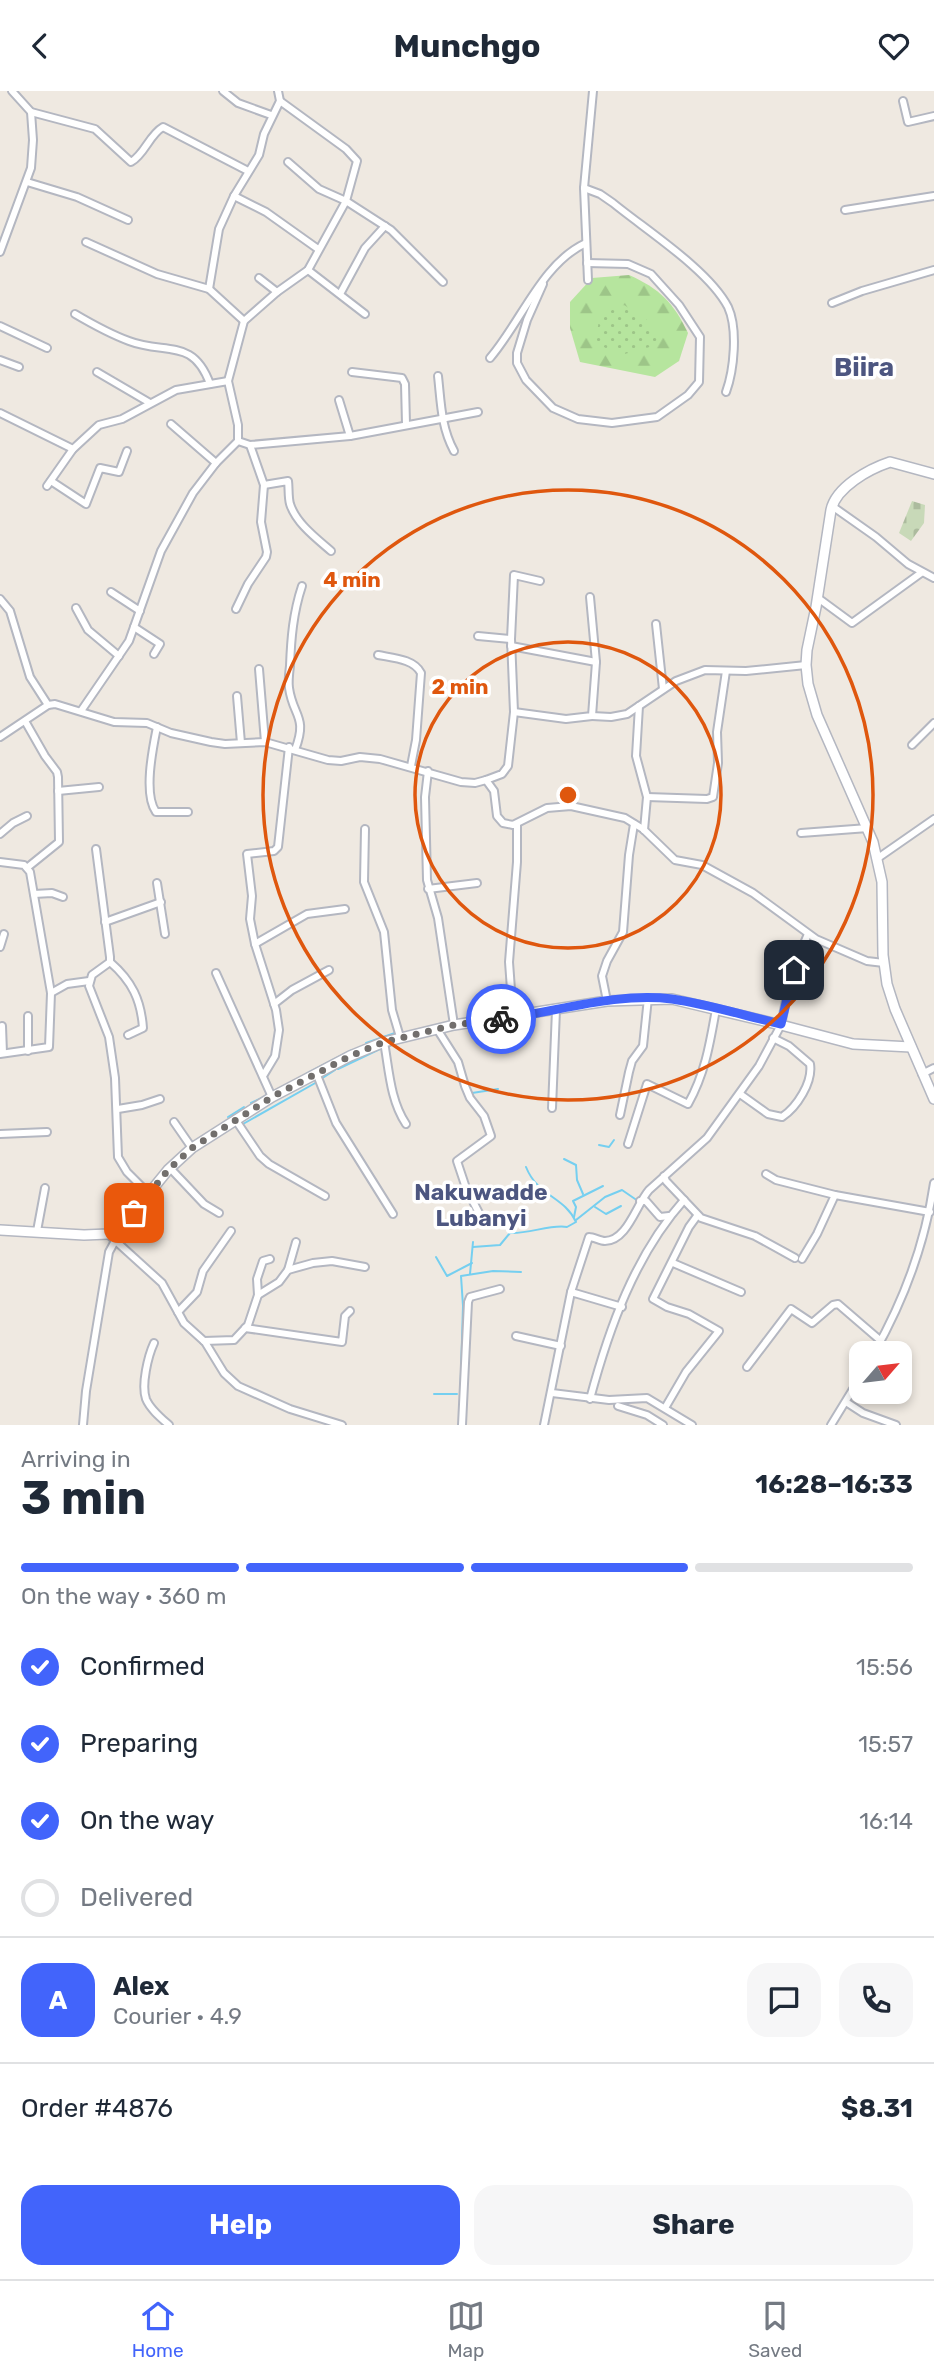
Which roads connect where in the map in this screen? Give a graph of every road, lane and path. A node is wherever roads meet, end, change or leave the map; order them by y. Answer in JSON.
{"nodes":[{"id":1,"x":12,"y":91,"type":"edge"},
{"id":2,"x":223,"y":91,"type":"edge"},
{"id":3,"x":278,"y":91,"type":"edge"},
{"id":4,"x":593,"y":91,"type":"edge"},
{"id":5,"x":280,"y":101,"type":"junction"},
{"id":6,"x":903,"y":101,"type":"dead end"},
{"id":7,"x":31,"y":112,"type":"junction"},
{"id":8,"x":271,"y":115,"type":"junction"},
{"id":9,"x":934,"y":116,"type":"edge"},
{"id":10,"x":288,"y":162,"type":"dead end"},
{"id":11,"x":248,"y":171,"type":"junction"},
{"id":12,"x":27,"y":182,"type":"junction"},
{"id":13,"x":584,"y":188,"type":"junction"},
{"id":14,"x":934,"y":196,"type":"edge"},
{"id":15,"x":234,"y":197,"type":"junction"},
{"id":16,"x":346,"y":201,"type":"junction"},
{"id":17,"x":845,"y":210,"type":"dead end"},
{"id":18,"x":128,"y":220,"type":"dead end"},
{"id":19,"x":385,"y":226,"type":"junction"},
{"id":20,"x":86,"y":242,"type":"dead end"},
{"id":21,"x":586,"y":243,"type":"junction"},
{"id":22,"x":318,"y":249,"type":"junction"},
{"id":23,"x":0,"y":252,"type":"edge"},
{"id":24,"x":587,"y":263,"type":"junction"},
{"id":25,"x":308,"y":270,"type":"junction"},
{"id":26,"x":934,"y":270,"type":"edge"},
{"id":27,"x":259,"y":278,"type":"dead end"},
{"id":28,"x":587,"y":280,"type":"dead end"},
{"id":29,"x":443,"y":282,"type":"dead end"},
{"id":30,"x":543,"y":284,"type":"junction"},
{"id":31,"x":209,"y":289,"type":"junction"},
{"id":32,"x":277,"y":292,"type":"junction"},
{"id":33,"x":340,"y":294,"type":"junction"},
{"id":34,"x":832,"y":303,"type":"dead end"},
{"id":35,"x":75,"y":314,"type":"dead end"},
{"id":36,"x":365,"y":314,"type":"dead end"},
{"id":37,"x":244,"y":321,"type":"junction"},
{"id":38,"x":0,"y":326,"type":"edge"},
{"id":39,"x":47,"y":348,"type":"dead end"},
{"id":40,"x":490,"y":358,"type":"dead end"},
{"id":41,"x":0,"y":361,"type":"edge"},
{"id":42,"x":19,"y":367,"type":"dead end"},
{"id":43,"x":97,"y":372,"type":"dead end"},
{"id":44,"x":352,"y":372,"type":"dead end"},
{"id":45,"x":438,"y":376,"type":"dead end"},
{"id":46,"x":229,"y":381,"type":"junction"},
{"id":47,"x":210,"y":384,"type":"junction"},
{"id":48,"x":726,"y":392,"type":"dead end"},
{"id":49,"x":339,"y":400,"type":"dead end"},
{"id":50,"x":150,"y":403,"type":"junction"},
{"id":51,"x":478,"y":412,"type":"dead end"},
{"id":52,"x":0,"y":413,"type":"edge"},
{"id":53,"x":442,"y":419,"type":"junction"},
{"id":54,"x":171,"y":423,"type":"dead end"},
{"id":55,"x":406,"y":424,"type":"junction"},
{"id":56,"x":349,"y":436,"type":"junction"},
{"id":57,"x":237,"y":441,"type":"junction"},
{"id":58,"x":250,"y":445,"type":"junction"},
{"id":59,"x":74,"y":449,"type":"junction"},
{"id":60,"x":127,"y":451,"type":"dead end"},
{"id":61,"x":454,"y":451,"type":"dead end"},
{"id":62,"x":216,"y":463,"type":"junction"},
{"id":63,"x":934,"y":474,"type":"edge"},
{"id":64,"x":264,"y":485,"type":"junction"},
{"id":65,"x":832,"y":506,"type":"junction"},
{"id":66,"x":331,"y":551,"type":"dead end"},
{"id":67,"x":921,"y":573,"type":"junction"},
{"id":68,"x":934,"y":578,"type":"edge"},
{"id":69,"x":540,"y":581,"type":"dead end"},
{"id":70,"x":302,"y":586,"type":"dead end"},
{"id":71,"x":111,"y":592,"type":"dead end"},
{"id":72,"x":590,"y":597,"type":"dead end"},
{"id":73,"x":818,"y":598,"type":"junction"},
{"id":74,"x":0,"y":599,"type":"edge"},
{"id":75,"x":76,"y":608,"type":"dead end"},
{"id":76,"x":236,"y":609,"type":"dead end"},
{"id":77,"x":140,"y":611,"type":"junction"},
{"id":78,"x":656,"y":624,"type":"dead end"},
{"id":79,"x":134,"y":627,"type":"junction"},
{"id":80,"x":478,"y":636,"type":"dead end"},
{"id":81,"x":511,"y":643,"type":"junction"},
{"id":82,"x":154,"y":654,"type":"dead end"},
{"id":83,"x":378,"y":655,"type":"dead end"},
{"id":84,"x":119,"y":656,"type":"junction"},
{"id":85,"x":596,"y":662,"type":"junction"},
{"id":86,"x":806,"y":665,"type":"junction"},
{"id":87,"x":259,"y":669,"type":"dead end"},
{"id":88,"x":726,"y":671,"type":"junction"},
{"id":89,"x":663,"y":689,"type":"junction"},
{"id":90,"x":237,"y":696,"type":"dead end"},
{"id":91,"x":48,"y":705,"type":"junction"},
{"id":92,"x":639,"y":706,"type":"junction"},
{"id":93,"x":81,"y":711,"type":"junction"},
{"id":94,"x":514,"y":712,"type":"junction"},
{"id":95,"x":592,"y":716,"type":"junction"},
{"id":96,"x":24,"y":721,"type":"junction"},
{"id":97,"x":934,"y":723,"type":"edge"},
{"id":98,"x":157,"y":727,"type":"junction"},
{"id":99,"x":0,"y":737,"type":"edge"},
{"id":100,"x":265,"y":741,"type":"junction"},
{"id":101,"x":241,"y":743,"type":"junction"},
{"id":102,"x":912,"y":745,"type":"dead end"},
{"id":103,"x":292,"y":749,"type":"junction"},
{"id":104,"x":411,"y":767,"type":"junction"},
{"id":105,"x":428,"y":772,"type":"junction"},
{"id":106,"x":486,"y":780,"type":"junction"},
{"id":107,"x":99,"y":787,"type":"dead end"},
{"id":108,"x":58,"y":791,"type":"junction"},
{"id":109,"x":647,"y":797,"type":"junction"},
{"id":110,"x":188,"y":812,"type":"dead end"},
{"id":111,"x":27,"y":816,"type":"dead end"},
{"id":112,"x":934,"y":819,"type":"edge"},
{"id":113,"x":517,"y":824,"type":"junction"},
{"id":114,"x":634,"y":824,"type":"junction"},
{"id":115,"x":868,"y":828,"type":"junction"},
{"id":116,"x":365,"y":829,"type":"dead end"},
{"id":117,"x":644,"y":831,"type":"junction"},
{"id":118,"x":801,"y":833,"type":"dead end"},
{"id":119,"x":0,"y":834,"type":"edge"},
{"id":120,"x":96,"y":849,"type":"dead end"},
{"id":121,"x":878,"y":858,"type":"junction"},
{"id":122,"x":0,"y":862,"type":"edge"},
{"id":123,"x":28,"y":867,"type":"junction"},
{"id":124,"x":157,"y":883,"type":"dead end"},
{"id":125,"x":477,"y":883,"type":"dead end"},
{"id":126,"x":428,"y":889,"type":"junction"},
{"id":127,"x":34,"y":894,"type":"junction"},
{"id":128,"x":63,"y":897,"type":"dead end"},
{"id":129,"x":161,"y":902,"type":"junction"},
{"id":130,"x":345,"y":909,"type":"dead end"},
{"id":131,"x":105,"y":922,"type":"junction"},
{"id":132,"x":4,"y":934,"type":"dead end"},
{"id":133,"x":165,"y":934,"type":"dead end"},
{"id":134,"x":808,"y":934,"type":"junction"},
{"id":135,"x":255,"y":944,"type":"junction"},
{"id":136,"x":0,"y":947,"type":"edge"},
{"id":137,"x":110,"y":962,"type":"junction"},
{"id":138,"x":884,"y":963,"type":"junction"},
{"id":139,"x":329,"y":970,"type":"dead end"},
{"id":140,"x":216,"y":973,"type":"dead end"},
{"id":141,"x":89,"y":981,"type":"junction"},
{"id":142,"x":51,"y":993,"type":"junction"},
{"id":143,"x":648,"y":998,"type":"junction"},
{"id":144,"x":607,"y":1001,"type":"junction"},
{"id":145,"x":274,"y":1004,"type":"junction"},
{"id":146,"x":716,"y":1009,"type":"junction"},
{"id":147,"x":556,"y":1010,"type":"junction"},
{"id":148,"x":28,"y":1017,"type":"dead end"},
{"id":149,"x":513,"y":1017,"type":"junction"},
{"id":150,"x":781,"y":1024,"type":"junction"},
{"id":151,"x":454,"y":1025,"type":"junction"},
{"id":152,"x":2,"y":1026,"type":"edge"},
{"id":153,"x":437,"y":1029,"type":"junction"},
{"id":154,"x":128,"y":1035,"type":"dead end"},
{"id":155,"x":400,"y":1037,"type":"junction"},
{"id":156,"x":773,"y":1038,"type":"junction"},
{"id":157,"x":384,"y":1042,"type":"junction"},
{"id":158,"x":911,"y":1047,"type":"junction"},
{"id":159,"x":28,"y":1051,"type":"junction"},
{"id":160,"x":2,"y":1054,"type":"edge"},
{"id":161,"x":934,"y":1068,"type":"edge"},
{"id":162,"x":922,"y":1074,"type":"junction"},
{"id":163,"x":317,"y":1075,"type":"junction"},
{"id":164,"x":263,"y":1076,"type":"junction"},
{"id":165,"x":740,"y":1094,"type":"junction"},
{"id":166,"x":272,"y":1097,"type":"junction"},
{"id":167,"x":160,"y":1099,"type":"dead end"},
{"id":168,"x":934,"y":1099,"type":"edge"},
{"id":169,"x":552,"y":1108,"type":"dead end"},
{"id":170,"x":118,"y":1109,"type":"junction"},
{"id":171,"x":620,"y":1115,"type":"dead end"},
{"id":172,"x":236,"y":1119,"type":"junction"},
{"id":173,"x":174,"y":1122,"type":"dead end"},
{"id":174,"x":406,"y":1123,"type":"dead end"},
{"id":175,"x":47,"y":1132,"type":"dead end"},
{"id":176,"x":0,"y":1134,"type":"edge"},
{"id":177,"x":628,"y":1144,"type":"dead end"},
{"id":178,"x":192,"y":1148,"type":"junction"},
{"id":179,"x":170,"y":1168,"type":"junction"},
{"id":180,"x":766,"y":1174,"type":"dead end"},
{"id":181,"x":664,"y":1176,"type":"junction"},
{"id":182,"x":934,"y":1183,"type":"edge"},
{"id":183,"x":45,"y":1188,"type":"dead end"},
{"id":184,"x":149,"y":1194,"type":"junction"},
{"id":185,"x":835,"y":1195,"type":"junction"},
{"id":186,"x":325,"y":1196,"type":"dead end"},
{"id":187,"x":684,"y":1200,"type":"junction"},
{"id":188,"x":640,"y":1201,"type":"junction"},
{"id":189,"x":930,"y":1212,"type":"junction"},
{"id":190,"x":219,"y":1213,"type":"dead end"},
{"id":191,"x":479,"y":1213,"type":"dead end"},
{"id":192,"x":393,"y":1215,"type":"dead end"},
{"id":193,"x":671,"y":1215,"type":"junction"},
{"id":194,"x":697,"y":1216,"type":"junction"},
{"id":195,"x":0,"y":1230,"type":"edge"},
{"id":196,"x":37,"y":1231,"type":"junction"},
{"id":197,"x":231,"y":1231,"type":"dead end"},
{"id":198,"x":112,"y":1237,"type":"junction"},
{"id":199,"x":296,"y":1242,"type":"dead end"},
{"id":200,"x":270,"y":1259,"type":"dead end"},
{"id":201,"x":673,"y":1262,"type":"junction"},
{"id":202,"x":365,"y":1267,"type":"dead end"},
{"id":203,"x":288,"y":1270,"type":"junction"},
{"id":204,"x":499,"y":1289,"type":"dead end"},
{"id":205,"x":741,"y":1291,"type":"dead end"},
{"id":206,"x":571,"y":1292,"type":"junction"},
{"id":207,"x":258,"y":1295,"type":"junction"},
{"id":208,"x":622,"y":1307,"type":"junction"},
{"id":209,"x":350,"y":1311,"type":"dead end"},
{"id":210,"x":178,"y":1312,"type":"junction"},
{"id":211,"x":245,"y":1328,"type":"junction"},
{"id":212,"x":516,"y":1336,"type":"dead end"},
{"id":213,"x":204,"y":1341,"type":"junction"},
{"id":214,"x":881,"y":1341,"type":"joint"},
{"id":215,"x":154,"y":1343,"type":"dead end"},
{"id":216,"x":561,"y":1346,"type":"junction"},
{"id":217,"x":747,"y":1367,"type":"dead end"},
{"id":218,"x":552,"y":1392,"type":"junction"},
{"id":219,"x":849,"y":1397,"type":"edge"},
{"id":220,"x":590,"y":1399,"type":"junction"},
{"id":221,"x":846,"y":1402,"type":"junction"},
{"id":222,"x":618,"y":1406,"type":"junction"},
{"id":223,"x":665,"y":1408,"type":"junction"},
{"id":224,"x":83,"y":1422,"type":"edge"},
{"id":225,"x":75,"y":1425,"type":"edge"},
{"id":226,"x":169,"y":1425,"type":"edge"},
{"id":227,"x":342,"y":1425,"type":"edge"},
{"id":228,"x":462,"y":1425,"type":"edge"},
{"id":229,"x":544,"y":1425,"type":"edge"},
{"id":230,"x":663,"y":1425,"type":"edge"},
{"id":231,"x":692,"y":1425,"type":"edge"},
{"id":232,"x":831,"y":1425,"type":"edge"},
{"id":233,"x":896,"y":1425,"type":"edge"}],
"edges":[{"from":1,"to":7,"type":"street"},
{"from":2,"to":8,"type":"street"},
{"from":3,"to":5,"type":"street"},
{"from":4,"to":13,"type":"street"},
{"from":5,"to":8,"type":"street"},
{"from":5,"to":16,"type":"street"},
{"from":6,"to":9,"type":"street"},
{"from":7,"to":11,"type":"street"},
{"from":7,"to":12,"type":"street"},
{"from":8,"to":11,"type":"street"},
{"from":10,"to":16,"type":"street"},
{"from":11,"to":15,"type":"street"},
{"from":12,"to":18,"type":"street"},
{"from":12,"to":23,"type":"street"},
{"from":13,"to":21,"type":"street"},
{"from":13,"to":48,"type":"street"},
{"from":14,"to":17,"type":"street"},
{"from":15,"to":22,"type":"street"},
{"from":15,"to":31,"type":"street"},
{"from":16,"to":19,"type":"street"},
{"from":16,"to":22,"type":"street"},
{"from":19,"to":29,"type":"street"},
{"from":19,"to":33,"type":"street"},
{"from":20,"to":31,"type":"street"},
{"from":21,"to":24,"type":"street"},
{"from":21,"to":30,"type":"street"},
{"from":22,"to":25,"type":"street"},
{"from":24,"to":28,"type":"street"},
{"from":24,"to":30,"type":"street"},
{"from":25,"to":32,"type":"street"},
{"from":25,"to":33,"type":"street"},
{"from":26,"to":34,"type":"street"},
{"from":27,"to":32,"type":"street"},
{"from":30,"to":40,"type":"street"},
{"from":31,"to":37,"type":"street"},
{"from":32,"to":37,"type":"street"},
{"from":33,"to":36,"type":"street"},
{"from":35,"to":47,"type":"street"},
{"from":37,"to":46,"type":"street"},
{"from":38,"to":39,"type":"street"},
{"from":41,"to":42,"type":"street"},
{"from":43,"to":50,"type":"street"},
{"from":44,"to":55,"type":"street"},
{"from":45,"to":53,"type":"street"},
{"from":46,"to":47,"type":"street"},
{"from":46,"to":57,"type":"street"},
{"from":47,"to":50,"type":"street"},
{"from":49,"to":56,"type":"street"},
{"from":50,"to":59,"type":"street"},
{"from":51,"to":53,"type":"street"},
{"from":52,"to":59,"type":"street"},
{"from":53,"to":55,"type":"street"},
{"from":53,"to":61,"type":"street"},
{"from":54,"to":62,"type":"street"},
{"from":55,"to":56,"type":"street"},
{"from":56,"to":58,"type":"street"},
{"from":57,"to":58,"type":"street"},
{"from":57,"to":62,"type":"street"},
{"from":58,"to":64,"type":"street"},
{"from":59,"to":60,"type":"street"},
{"from":62,"to":77,"type":"street"},
{"from":63,"to":65,"type":"street"},
{"from":64,"to":66,"type":"street"},
{"from":64,"to":76,"type":"street"},
{"from":65,"to":67,"type":"street"},
{"from":65,"to":73,"type":"street"},
{"from":67,"to":68,"type":"street"},
{"from":67,"to":73,"type":"street"},
{"from":69,"to":81,"type":"street"},
{"from":70,"to":103,"type":"street"},
{"from":71,"to":77,"type":"street"},
{"from":72,"to":85,"type":"street"},
{"from":73,"to":86,"type":"street"},
{"from":74,"to":91,"type":"street"},
{"from":75,"to":84,"type":"street"},
{"from":77,"to":79,"type":"street"},
{"from":78,"to":89,"type":"street"},
{"from":79,"to":82,"type":"street"},
{"from":79,"to":84,"type":"street"},
{"from":80,"to":81,"type":"street"},
{"from":81,"to":85,"type":"street"},
{"from":81,"to":94,"type":"street"},
{"from":83,"to":104,"type":"street"},
{"from":84,"to":93,"type":"street"},
{"from":85,"to":95,"type":"street"},
{"from":86,"to":88,"type":"street"},
{"from":86,"to":115,"type":"street"},
{"from":87,"to":100,"type":"street"},
{"from":88,"to":89,"type":"street"},
{"from":88,"to":109,"type":"street"},
{"from":89,"to":92,"type":"street"},
{"from":90,"to":101,"type":"street"},
{"from":91,"to":93,"type":"street"},
{"from":91,"to":96,"type":"street"},
{"from":92,"to":95,"type":"street"},
{"from":92,"to":109,"type":"street"},
{"from":93,"to":98,"type":"street"},
{"from":94,"to":95,"type":"street"},
{"from":94,"to":106,"type":"street"},
{"from":96,"to":99,"type":"street"},
{"from":96,"to":108,"type":"street"},
{"from":97,"to":102,"type":"street"},
{"from":98,"to":101,"type":"street"},
{"from":98,"to":110,"type":"street"},
{"from":100,"to":101,"type":"street"},
{"from":100,"to":103,"type":"street"},
{"from":103,"to":104,"type":"street"},
{"from":103,"to":135,"type":"street"},
{"from":104,"to":105,"type":"street"},
{"from":105,"to":106,"type":"street"},
{"from":105,"to":126,"type":"street"},
{"from":106,"to":113,"type":"street"},
{"from":107,"to":108,"type":"street"},
{"from":108,"to":123,"type":"street"},
{"from":109,"to":117,"type":"street"},
{"from":111,"to":119,"type":"street"},
{"from":112,"to":121,"type":"street"},
{"from":113,"to":114,"type":"street"},
{"from":113,"to":149,"type":"street"},
{"from":114,"to":117,"type":"street"},
{"from":114,"to":144,"type":"street"},
{"from":115,"to":118,"type":"street"},
{"from":115,"to":121,"type":"street"},
{"from":116,"to":155,"type":"street"},
{"from":117,"to":134,"type":"street"},
{"from":120,"to":131,"type":"street"},
{"from":121,"to":138,"type":"street"},
{"from":122,"to":123,"type":"street"},
{"from":123,"to":127,"type":"street"},
{"from":124,"to":129,"type":"street"},
{"from":125,"to":126,"type":"street"},
{"from":126,"to":151,"type":"street"},
{"from":127,"to":128,"type":"street"},
{"from":127,"to":142,"type":"street"},
{"from":129,"to":131,"type":"street"},
{"from":129,"to":133,"type":"street"},
{"from":130,"to":135,"type":"street"},
{"from":131,"to":137,"type":"street"},
{"from":132,"to":136,"type":"street"},
{"from":134,"to":138,"type":"street"},
{"from":134,"to":150,"type":"street"},
{"from":135,"to":145,"type":"street"},
{"from":137,"to":141,"type":"street"},
{"from":137,"to":154,"type":"street"},
{"from":138,"to":158,"type":"street"},
{"from":139,"to":145,"type":"street"},
{"from":140,"to":164,"type":"street"},
{"from":141,"to":142,"type":"street"},
{"from":141,"to":170,"type":"street"},
{"from":142,"to":159,"type":"street"},
{"from":143,"to":144,"type":"street"},
{"from":143,"to":146,"type":"street"},
{"from":143,"to":171,"type":"street"},
{"from":144,"to":147,"type":"street"},
{"from":145,"to":164,"type":"street"},
{"from":146,"to":150,"type":"street"},
{"from":146,"to":177,"type":"street"},
{"from":147,"to":149,"type":"street"},
{"from":147,"to":169,"type":"street"},
{"from":148,"to":159,"type":"street"},
{"from":149,"to":151,"type":"street"},
{"from":150,"to":156,"type":"street"},
{"from":150,"to":158,"type":"street"},
{"from":151,"to":153,"type":"street"},
{"from":152,"to":160,"type":"street"},
{"from":153,"to":155,"type":"street"},
{"from":153,"to":191,"type":"street"},
{"from":155,"to":157,"type":"street"},
{"from":156,"to":165,"type":"street"},
{"from":156,"to":165,"type":"street"},
{"from":157,"to":163,"type":"street"},
{"from":157,"to":174,"type":"street"},
{"from":158,"to":162,"type":"street"},
{"from":159,"to":160,"type":"street"},
{"from":161,"to":162,"type":"street"},
{"from":162,"to":168,"type":"street"},
{"from":163,"to":166,"type":"street"},
{"from":163,"to":192,"type":"street"},
{"from":164,"to":166,"type":"street"},
{"from":165,"to":181,"type":"street"},
{"from":166,"to":172,"type":"street"},
{"from":167,"to":170,"type":"street"},
{"from":170,"to":184,"type":"street"},
{"from":172,"to":178,"type":"street"},
{"from":172,"to":186,"type":"street"},
{"from":173,"to":178,"type":"street"},
{"from":175,"to":176,"type":"street"},
{"from":178,"to":179,"type":"street"},
{"from":179,"to":184,"type":"street"},
{"from":179,"to":190,"type":"street"},
{"from":180,"to":185,"type":"street"},
{"from":181,"to":187,"type":"street"},
{"from":181,"to":188,"type":"street"},
{"from":182,"to":189,"type":"street"},
{"from":183,"to":196,"type":"street"},
{"from":184,"to":198,"type":"street"},
{"from":185,"to":189,"type":"street"},
{"from":185,"to":194,"type":"street"},
{"from":187,"to":193,"type":"street"},
{"from":187,"to":194,"type":"street"},
{"from":188,"to":193,"type":"street"},
{"from":188,"to":206,"type":"street"},
{"from":189,"to":214,"type":"street"},
{"from":193,"to":208,"type":"street"},
{"from":194,"to":201,"type":"street"},
{"from":195,"to":196,"type":"street"},
{"from":196,"to":198,"type":"street"},
{"from":197,"to":210,"type":"street"},
{"from":198,"to":210,"type":"street"},
{"from":198,"to":224,"type":"street"},
{"from":199,"to":203,"type":"street"},
{"from":200,"to":207,"type":"street"},
{"from":201,"to":205,"type":"street"},
{"from":201,"to":223,"type":"street"},
{"from":202,"to":203,"type":"street"},
{"from":203,"to":207,"type":"street"},
{"from":204,"to":228,"type":"street"},
{"from":206,"to":208,"type":"street"},
{"from":206,"to":216,"type":"street"},
{"from":207,"to":211,"type":"street"},
{"from":208,"to":220,"type":"street"},
{"from":209,"to":211,"type":"street"},
{"from":210,"to":213,"type":"street"},
{"from":211,"to":213,"type":"street"},
{"from":212,"to":216,"type":"street"},
{"from":213,"to":227,"type":"street"},
{"from":214,"to":217,"type":"street"},
{"from":215,"to":226,"type":"street"},
{"from":216,"to":218,"type":"street"},
{"from":218,"to":220,"type":"street"},
{"from":218,"to":229,"type":"street"},
{"from":219,"to":221,"type":"street"},
{"from":220,"to":222,"type":"street"},
{"from":221,"to":232,"type":"street"},
{"from":221,"to":233,"type":"street"},
{"from":222,"to":223,"type":"street"},
{"from":222,"to":230,"type":"street"},
{"from":223,"to":231,"type":"street"},
{"from":224,"to":225,"type":"street"}]}
